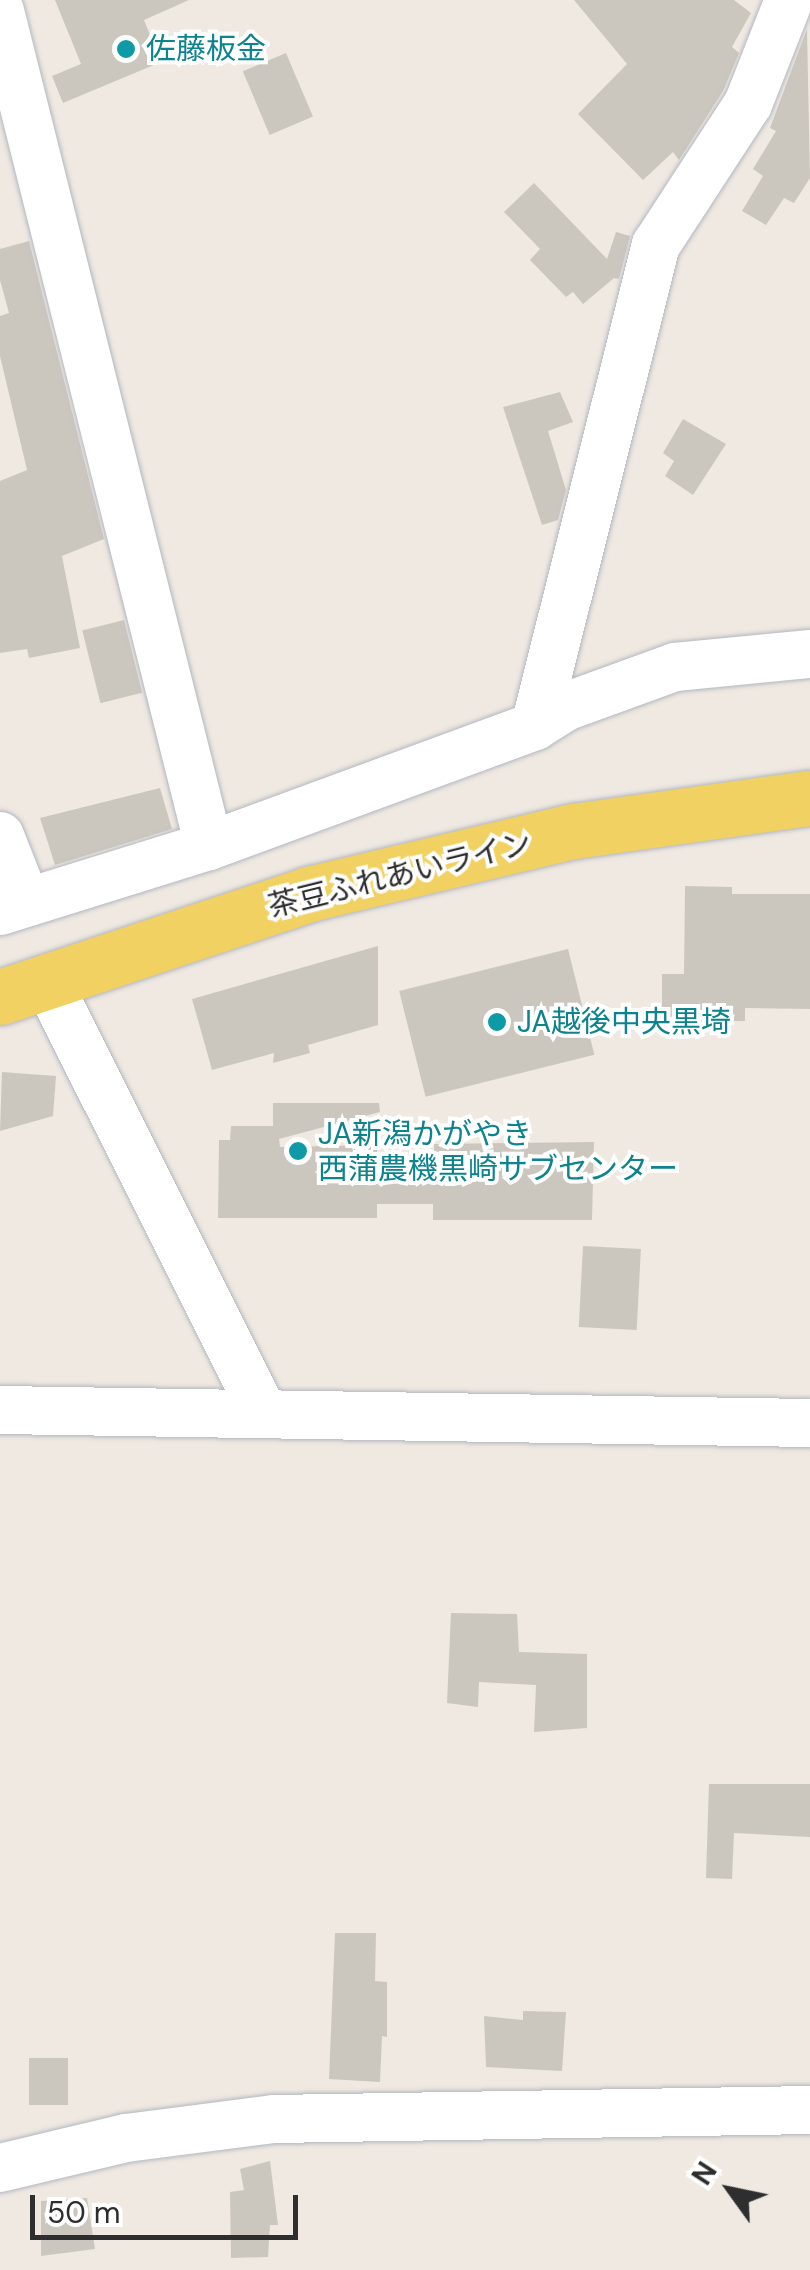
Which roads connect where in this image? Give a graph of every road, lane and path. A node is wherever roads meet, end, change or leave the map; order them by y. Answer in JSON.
{"nodes":[{"id":1,"x":26,"y":0,"type":"edge"},
{"id":2,"x":789,"y":0,"type":"edge"},
{"id":3,"x":0,"y":13,"type":"edge"},
{"id":4,"x":810,"y":654,"type":"edge"},
{"id":5,"x":535,"y":726,"type":"junction"},
{"id":6,"x":810,"y":798,"type":"edge"},
{"id":7,"x":0,"y":836,"type":"edge"},
{"id":8,"x":209,"y":846,"type":"junction"},
{"id":9,"x":13,"y":906,"type":"edge"},
{"id":10,"x":24,"y":989,"type":"edge"},
{"id":11,"x":0,"y":1410,"type":"edge"},
{"id":12,"x":263,"y":1413,"type":"junction"},
{"id":13,"x":810,"y":1423,"type":"edge"},
{"id":14,"x":810,"y":2110,"type":"edge"},
{"id":15,"x":0,"y":2168,"type":"edge"}],
"edges":[{"from":1,"to":3,"type":"street"},
{"from":2,"to":5,"type":"street"},
{"from":3,"to":8,"type":"street"},
{"from":4,"to":5,"type":"street"},
{"from":5,"to":8,"type":"street"},
{"from":6,"to":10,"type":"main road","name":"茶豆ふれあいライン"},
{"from":7,"to":9,"type":"street"},
{"from":8,"to":9,"type":"street"},
{"from":10,"to":12,"type":"street"},
{"from":11,"to":12,"type":"street"},
{"from":12,"to":13,"type":"street"},
{"from":14,"to":15,"type":"street"}]}
